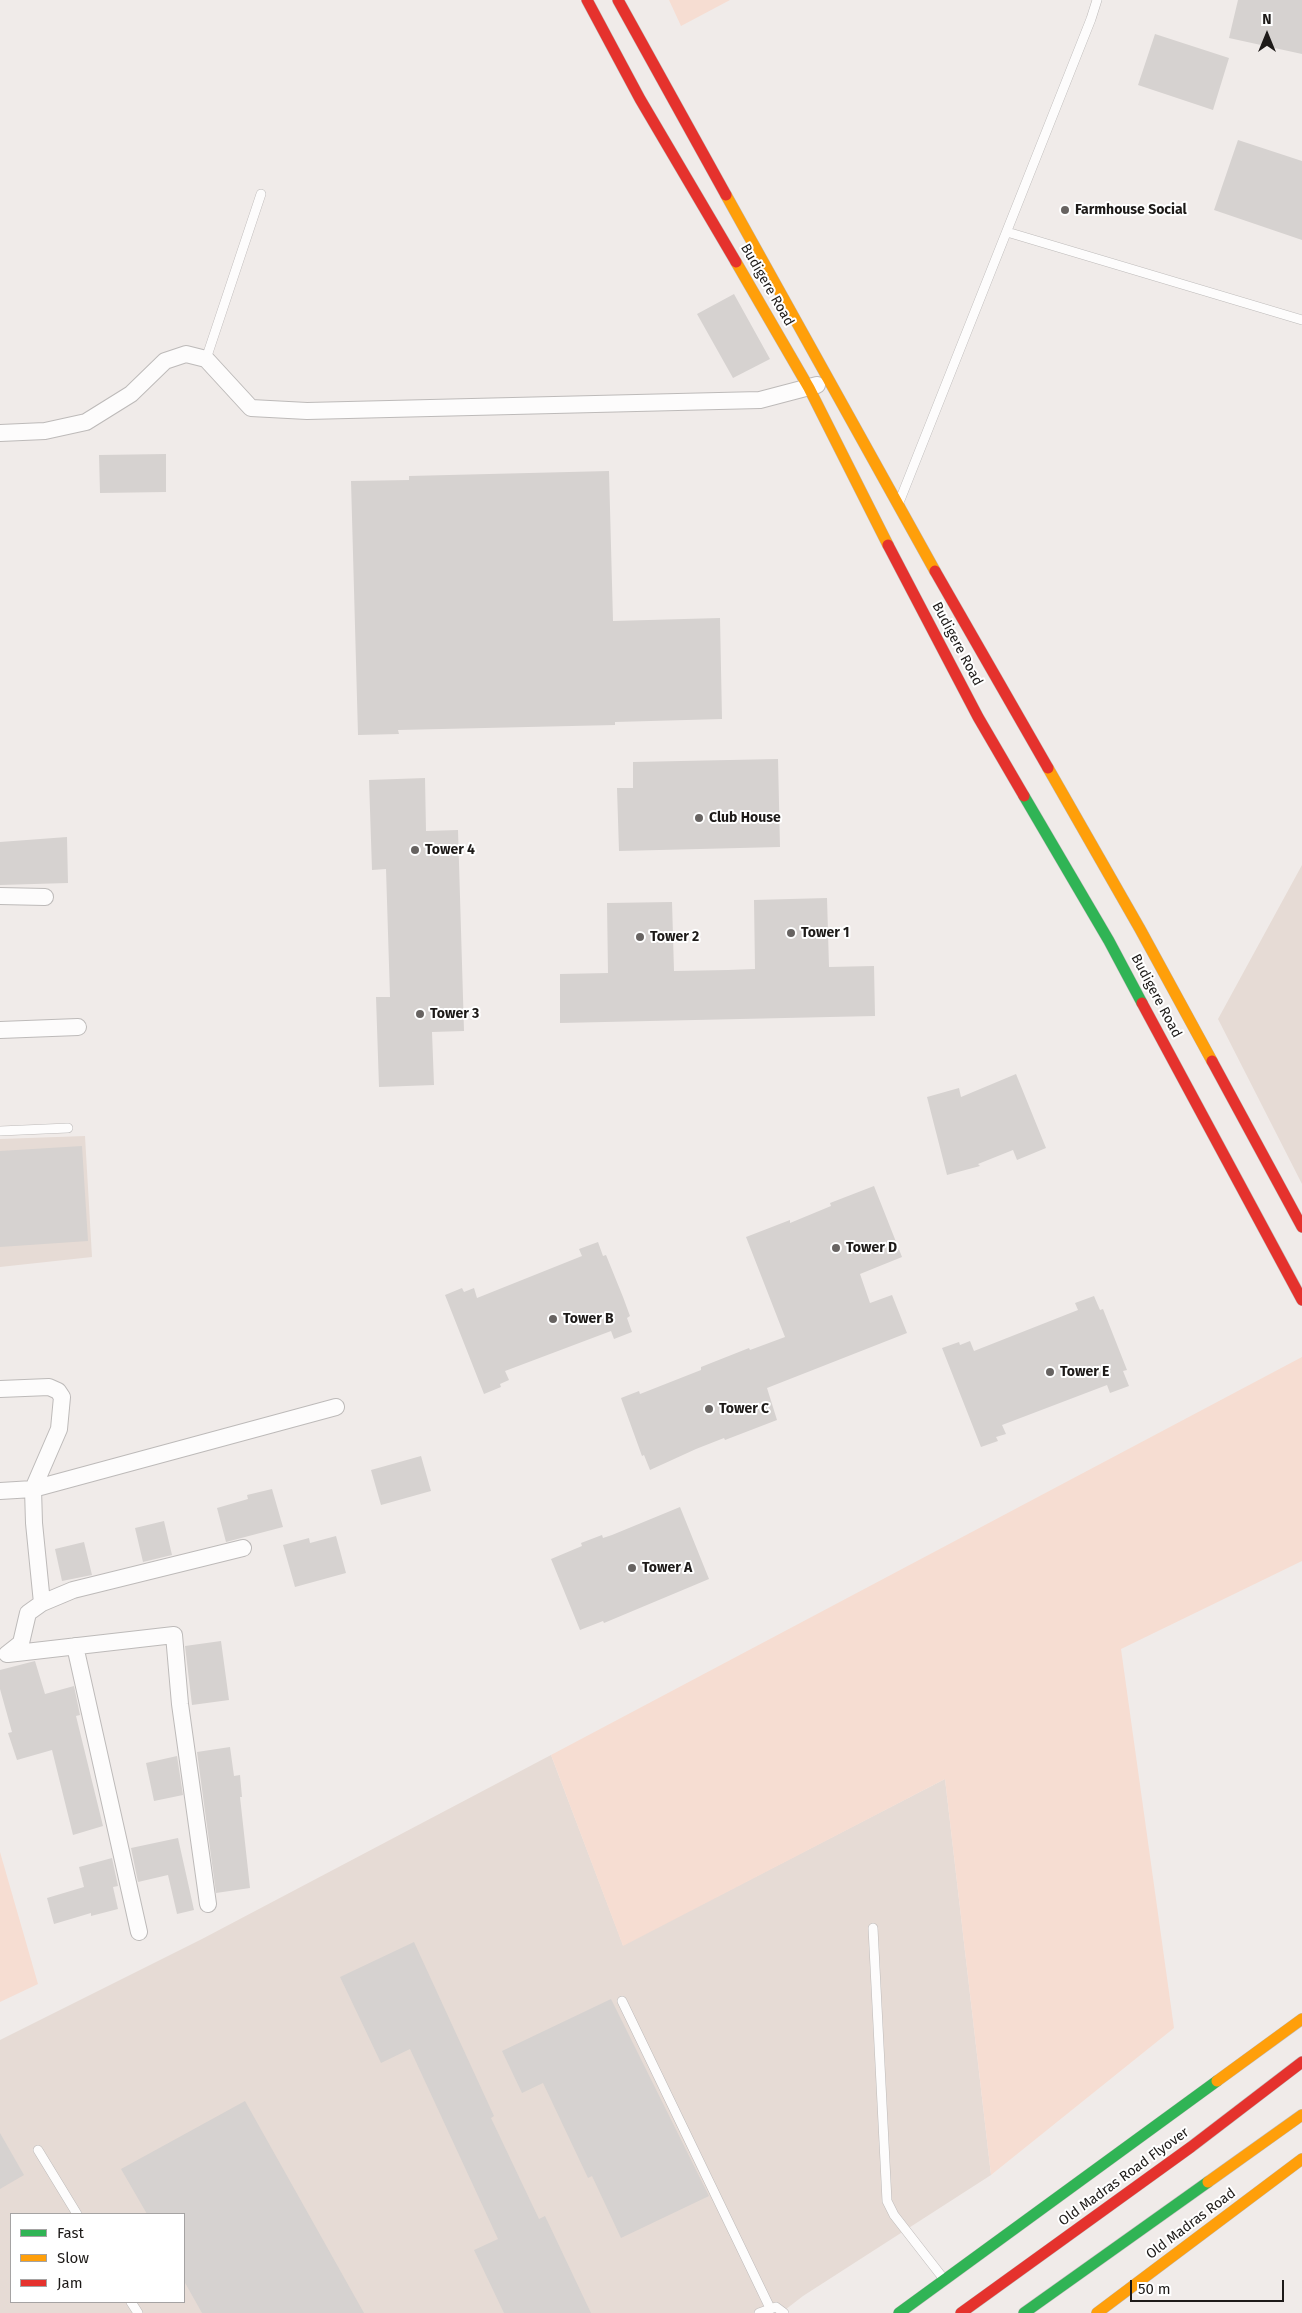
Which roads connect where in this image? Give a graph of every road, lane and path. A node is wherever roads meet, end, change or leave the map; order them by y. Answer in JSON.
{"nodes":[{"id":1,"x":587,"y":0,"type":"edge"},
{"id":2,"x":618,"y":0,"type":"edge"},
{"id":3,"x":1097,"y":0,"type":"edge"},
{"id":4,"x":261,"y":194,"type":"dead end"},
{"id":5,"x":1007,"y":232,"type":"junction"},
{"id":6,"x":1302,"y":320,"type":"edge"},
{"id":7,"x":206,"y":359,"type":"junction"},
{"id":8,"x":829,"y":378,"type":"junction"},
{"id":9,"x":810,"y":388,"type":"junction"},
{"id":10,"x":0,"y":433,"type":"edge"},
{"id":11,"x":898,"y":505,"type":"junction"},
{"id":12,"x":0,"y":896,"type":"edge"},
{"id":13,"x":45,"y":896,"type":"dead end"},
{"id":14,"x":78,"y":1027,"type":"dead end"},
{"id":15,"x":0,"y":1030,"type":"edge"},
{"id":16,"x":68,"y":1128,"type":"dead end"},
{"id":17,"x":0,"y":1131,"type":"edge"},
{"id":18,"x":1302,"y":1228,"type":"edge"},
{"id":19,"x":1302,"y":1300,"type":"edge"},
{"id":20,"x":0,"y":1388,"type":"edge"},
{"id":21,"x":336,"y":1407,"type":"dead end"},
{"id":22,"x":33,"y":1488,"type":"junction"},
{"id":23,"x":0,"y":1492,"type":"edge"},
{"id":24,"x":243,"y":1548,"type":"dead end"},
{"id":25,"x":42,"y":1603,"type":"junction"},
{"id":26,"x":76,"y":1646,"type":"junction"},
{"id":27,"x":4,"y":1655,"type":"edge"},
{"id":28,"x":208,"y":1904,"type":"dead end"},
{"id":29,"x":873,"y":1928,"type":"dead end"},
{"id":30,"x":139,"y":1932,"type":"dead end"},
{"id":31,"x":622,"y":2001,"type":"dead end"},
{"id":32,"x":1302,"y":2020,"type":"edge"},
{"id":33,"x":1302,"y":2062,"type":"edge"},
{"id":34,"x":1302,"y":2115,"type":"edge"},
{"id":35,"x":38,"y":2150,"type":"dead end"},
{"id":36,"x":1302,"y":2159,"type":"edge"},
{"id":37,"x":76,"y":2213,"type":"edge"},
{"id":38,"x":945,"y":2280,"type":"junction"},
{"id":39,"x":770,"y":2308,"type":"junction"},
{"id":40,"x":759,"y":2313,"type":"edge"},
{"id":41,"x":784,"y":2313,"type":"edge"},
{"id":42,"x":899,"y":2313,"type":"edge"},
{"id":43,"x":961,"y":2313,"type":"edge"},
{"id":44,"x":1024,"y":2313,"type":"edge"},
{"id":45,"x":1098,"y":2313,"type":"edge"}],
"edges":[{"from":1,"to":9,"type":"main road","name":"Budigere Road"},
{"from":2,"to":8,"type":"main road","name":"Budigere Road"},
{"from":3,"to":5,"type":"lane"},
{"from":4,"to":7,"type":"lane"},
{"from":5,"to":6,"type":"lane"},
{"from":5,"to":11,"type":"lane"},
{"from":7,"to":9,"type":"street"},
{"from":7,"to":10,"type":"street"},
{"from":8,"to":9,"type":"street"},
{"from":8,"to":11,"type":"main road","name":"Budigere Road"},
{"from":9,"to":19,"type":"main road","name":"Budigere Road"},
{"from":11,"to":18,"type":"main road","name":"Budigere Road"},
{"from":12,"to":13,"type":"street"},
{"from":14,"to":15,"type":"street"},
{"from":16,"to":17,"type":"lane"},
{"from":20,"to":22,"type":"street"},
{"from":21,"to":22,"type":"street"},
{"from":22,"to":23,"type":"street"},
{"from":22,"to":25,"type":"street"},
{"from":24,"to":25,"type":"street"},
{"from":25,"to":27,"type":"street"},
{"from":26,"to":27,"type":"street"},
{"from":26,"to":28,"type":"street"},
{"from":26,"to":30,"type":"street"},
{"from":29,"to":38,"type":"lane"},
{"from":31,"to":39,"type":"lane"},
{"from":32,"to":38,"type":"main road"},
{"from":33,"to":43,"type":"main road","name":"Old Madras Road Flyover"},
{"from":34,"to":44,"type":"main road"},
{"from":35,"to":37,"type":"lane"},
{"from":36,"to":45,"type":"main road","name":"Old Madras Road"},
{"from":38,"to":42,"type":"main road"},
{"from":39,"to":40,"type":"lane"},
{"from":39,"to":41,"type":"lane"}]}
